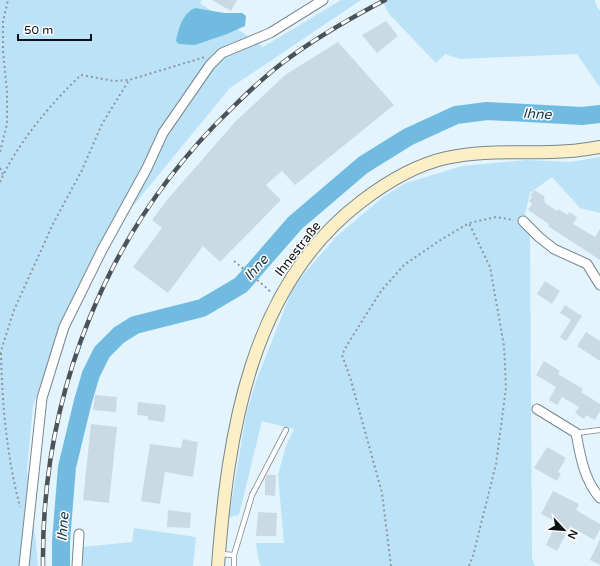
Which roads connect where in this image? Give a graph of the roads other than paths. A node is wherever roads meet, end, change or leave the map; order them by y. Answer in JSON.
{"nodes":[{"id":1,"x":323,"y":0,"type":"edge"},
{"id":2,"x":600,"y":147,"type":"edge"},
{"id":3,"x":523,"y":221,"type":"road end"},
{"id":4,"x":600,"y":285,"type":"edge"},
{"id":5,"x":537,"y":409,"type":"dead end"},
{"id":6,"x":286,"y":430,"type":"dead end"},
{"id":7,"x":600,"y":430,"type":"edge"},
{"id":8,"x":576,"y":433,"type":"junction"},
{"id":9,"x":600,"y":498,"type":"edge"},
{"id":10,"x":79,"y":534,"type":"dead end"},
{"id":11,"x":234,"y":555,"type":"junction"},
{"id":12,"x":218,"y":560,"type":"edge"},
{"id":13,"x":24,"y":566,"type":"edge"},
{"id":14,"x":77,"y":566,"type":"edge"},
{"id":15,"x":234,"y":566,"type":"edge"}],
"edges":[{"from":1,"to":13,"type":"street"},
{"from":2,"to":12,"type":"main road","name":"Ihnestraße"},
{"from":3,"to":4,"type":"street"},
{"from":5,"to":8,"type":"street"},
{"from":6,"to":11,"type":"lane"},
{"from":7,"to":8,"type":"lane"},
{"from":8,"to":9,"type":"street"},
{"from":10,"to":14,"type":"street"},
{"from":11,"to":12,"type":"lane"},
{"from":11,"to":15,"type":"lane"}]}
